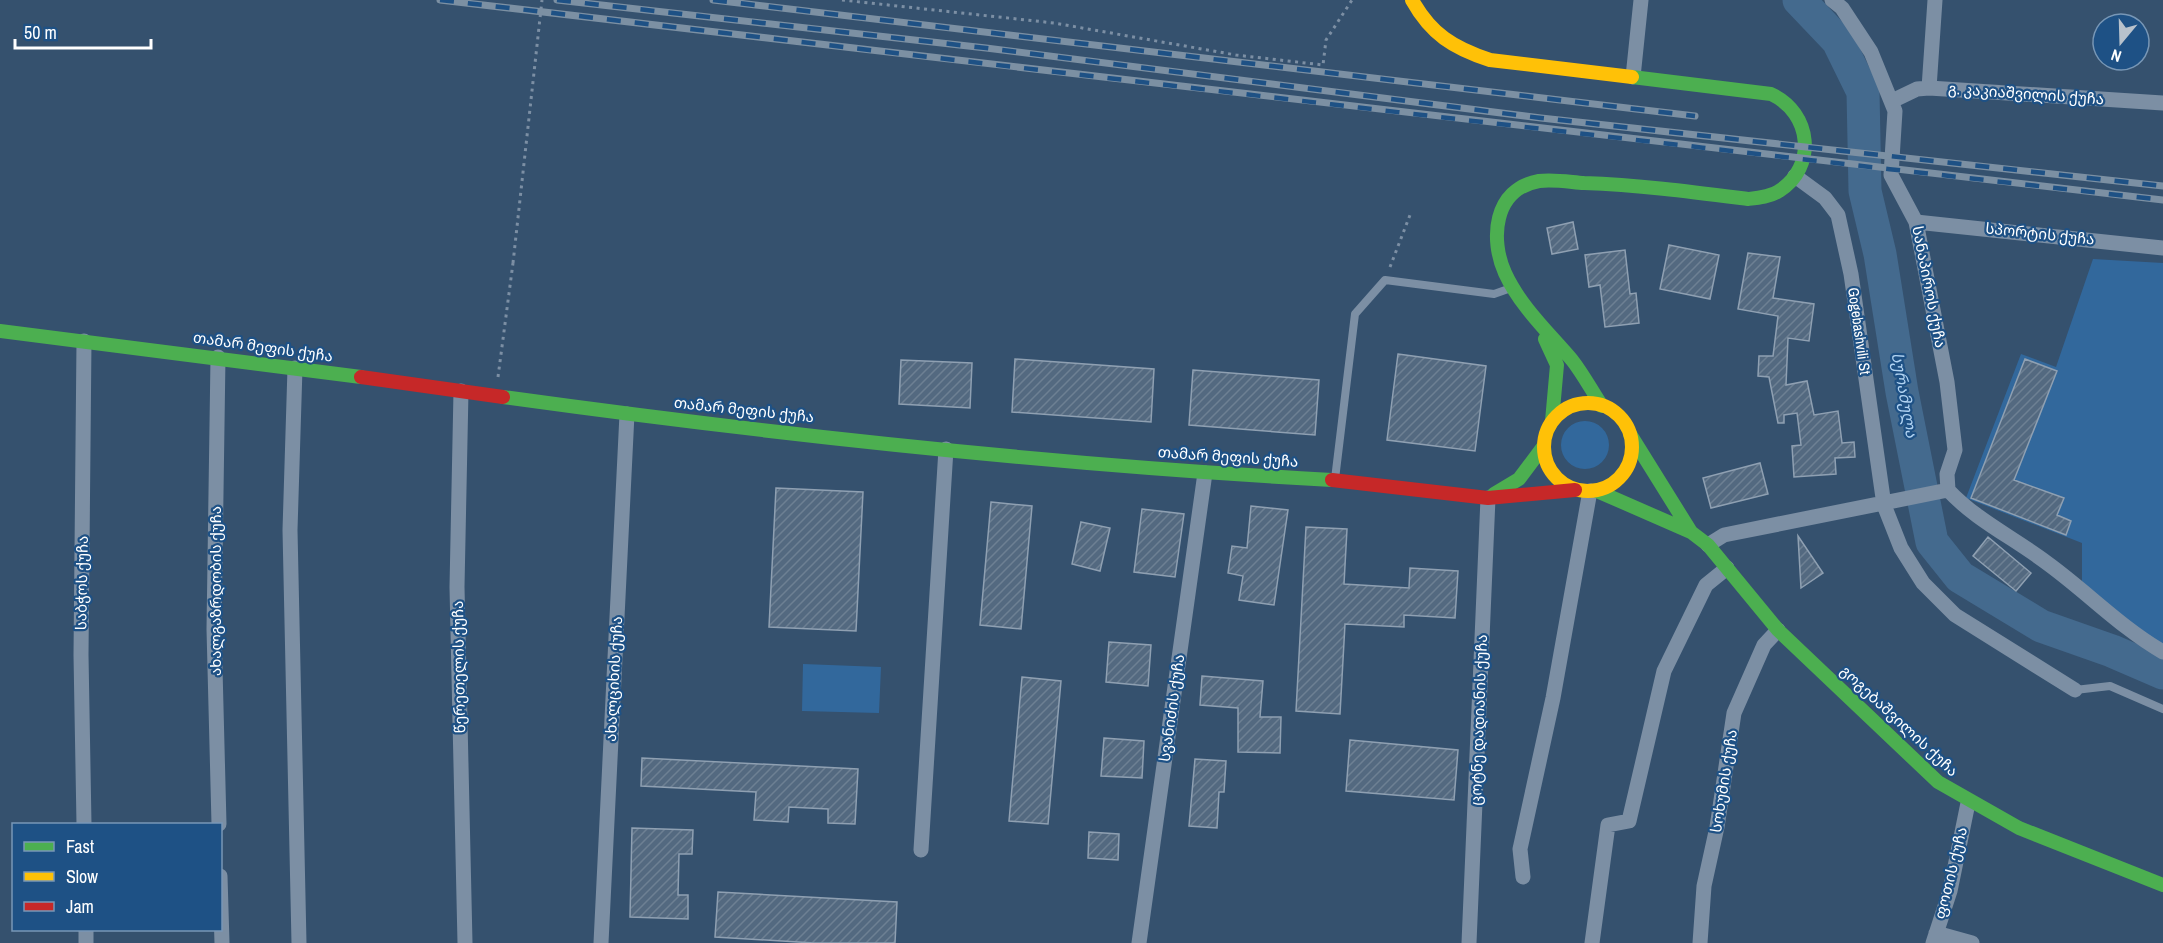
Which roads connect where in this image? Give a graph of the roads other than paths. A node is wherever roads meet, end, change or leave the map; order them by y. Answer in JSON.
{"nodes":[{"id":1,"x":1412,"y":0,"type":"edge"},
{"id":2,"x":1641,"y":0,"type":"edge"},
{"id":3,"x":1832,"y":0,"type":"edge"},
{"id":4,"x":1935,"y":0,"type":"edge"},
{"id":5,"x":1632,"y":77,"type":"junction"},
{"id":6,"x":1929,"y":88,"type":"junction"},
{"id":7,"x":1892,"y":101,"type":"junction"},
{"id":8,"x":2163,"y":103,"type":"edge"},
{"id":9,"x":1795,"y":176,"type":"junction"},
{"id":10,"x":1916,"y":222,"type":"junction"},
{"id":11,"x":2163,"y":248,"type":"edge"},
{"id":12,"x":1513,"y":288,"type":"junction"},
{"id":13,"x":1535,"y":319,"type":"junction"},
{"id":14,"x":0,"y":331,"type":"edge"},
{"id":15,"x":84,"y":341,"type":"junction"},
{"id":16,"x":218,"y":357,"type":"junction"},
{"id":17,"x":295,"y":368,"type":"junction"},
{"id":18,"x":461,"y":391,"type":"junction"},
{"id":19,"x":1602,"y":406,"type":"junction"},
{"id":20,"x":627,"y":414,"type":"junction"},
{"id":21,"x":1552,"y":421,"type":"junction"},
{"id":22,"x":1630,"y":434,"type":"junction"},
{"id":23,"x":1544,"y":447,"type":"junction"},
{"id":24,"x":946,"y":449,"type":"junction"},
{"id":25,"x":1204,"y":473,"type":"junction"},
{"id":26,"x":1335,"y":480,"type":"junction"},
{"id":27,"x":1944,"y":490,"type":"junction"},
{"id":28,"x":1587,"y":491,"type":"junction"},
{"id":29,"x":1488,"y":498,"type":"junction"},
{"id":30,"x":1887,"y":504,"type":"junction"},
{"id":31,"x":1691,"y":532,"type":"junction"},
{"id":32,"x":1708,"y":546,"type":"junction"},
{"id":33,"x":1727,"y":568,"type":"junction"},
{"id":34,"x":1778,"y":630,"type":"junction"},
{"id":35,"x":2163,"y":652,"type":"edge"},
{"id":36,"x":2075,"y":690,"type":"joint"},
{"id":37,"x":2163,"y":710,"type":"edge"},
{"id":38,"x":1968,"y":803,"type":"junction"},
{"id":39,"x":84,"y":823,"type":"edge"},
{"id":40,"x":219,"y":823,"type":"edge"},
{"id":41,"x":921,"y":850,"type":"dead end"},
{"id":42,"x":1523,"y":877,"type":"dead end"},
{"id":43,"x":2163,"y":885,"type":"edge"},
{"id":44,"x":1935,"y":938,"type":"edge"},
{"id":45,"x":299,"y":943,"type":"edge"},
{"id":46,"x":465,"y":943,"type":"edge"},
{"id":47,"x":601,"y":943,"type":"edge"},
{"id":48,"x":1138,"y":943,"type":"edge"},
{"id":49,"x":1469,"y":943,"type":"edge"},
{"id":50,"x":1592,"y":943,"type":"edge"},
{"id":51,"x":1700,"y":943,"type":"edge"},
{"id":52,"x":1972,"y":943,"type":"edge"}],
"edges":[{"from":1,"to":5,"type":"street"},
{"from":2,"to":5,"type":"street"},
{"from":3,"to":7,"type":"street","name":"სანაპიროს ქუჩა"},
{"from":4,"to":6,"type":"street"},
{"from":5,"to":9,"type":"street"},
{"from":6,"to":7,"type":"street","name":"გ. კაკიაშვილის ქუჩა"},
{"from":6,"to":8,"type":"street","name":"გ. კაკიაშვილის ქუჩა"},
{"from":7,"to":10,"type":"street","name":"სანაპიროს ქუჩა"},
{"from":9,"to":12,"type":"street"},
{"from":9,"to":30,"type":"street","name":"Gogebashvili St"},
{"from":10,"to":11,"type":"street","name":"სპორტის ქუჩა"},
{"from":10,"to":27,"type":"street","name":"სანაპიროს ქუჩა"},
{"from":12,"to":13,"type":"street"},
{"from":12,"to":26,"type":"lane"},
{"from":13,"to":19,"type":"street"},
{"from":13,"to":21,"type":"street"},
{"from":14,"to":15,"type":"street","name":"თამარ მეფის ქუჩა"},
{"from":15,"to":16,"type":"street","name":"თამარ მეფის ქუჩა"},
{"from":15,"to":39,"type":"street","name":"საბჭოს ქუჩა"},
{"from":16,"to":17,"type":"street","name":"თამარ მეფის ქუჩა"},
{"from":16,"to":40,"type":"street","name":"ახალგაზრდობის ქუჩა"},
{"from":17,"to":18,"type":"street","name":"თამარ მეფის ქუჩა"},
{"from":17,"to":45,"type":"street"},
{"from":18,"to":20,"type":"street","name":"თამარ მეფის ქუჩა"},
{"from":18,"to":46,"type":"street","name":"წერეთელის ქუჩა"},
{"from":19,"to":21,"type":"street"},
{"from":19,"to":22,"type":"street"},
{"from":20,"to":24,"type":"street","name":"თამარ მეფის ქუჩა"},
{"from":20,"to":47,"type":"street","name":"ახალციხის ქუჩა"},
{"from":21,"to":23,"type":"street"},
{"from":22,"to":28,"type":"street"},
{"from":22,"to":31,"type":"street","name":"გოგებაშვილის ქუჩა"},
{"from":23,"to":28,"type":"street"},
{"from":23,"to":29,"type":"street"},
{"from":24,"to":25,"type":"street","name":"თამარ მეფის ქუჩა"},
{"from":24,"to":41,"type":"street"},
{"from":25,"to":26,"type":"street","name":"თამარ მეფის ქუჩა"},
{"from":25,"to":48,"type":"street","name":"სვანიძის ქუჩა"},
{"from":26,"to":29,"type":"street","name":"თამარ მეფის ქუჩა"},
{"from":27,"to":30,"type":"street"},
{"from":27,"to":35,"type":"street"},
{"from":28,"to":29,"type":"street","name":"თამარ მეფის ქუჩა"},
{"from":28,"to":31,"type":"street","name":"გოგებაშვილის ქუჩა"},
{"from":28,"to":42,"type":"street"},
{"from":29,"to":49,"type":"street","name":"ცოტნე დადიანის ქუჩა"},
{"from":30,"to":32,"type":"street"},
{"from":30,"to":36,"type":"street","name":"Gogebashvili St"},
{"from":31,"to":32,"type":"street","name":"გოგებაშვილის ქუჩა"},
{"from":32,"to":33,"type":"street","name":"გოგებაშვილის ქუჩა"},
{"from":33,"to":34,"type":"street","name":"გოგებაშვილის ქუჩა"},
{"from":33,"to":50,"type":"street"},
{"from":34,"to":38,"type":"street","name":"გოგებაშვილის ქუჩა"},
{"from":34,"to":51,"type":"street","name":"სოხუმის ქუჩა"},
{"from":36,"to":37,"type":"lane"},
{"from":38,"to":43,"type":"street","name":"გოგებაშვილის ქუჩა"},
{"from":38,"to":44,"type":"street","name":"ფოთის ქუჩა"},
{"from":44,"to":52,"type":"street"}]}
